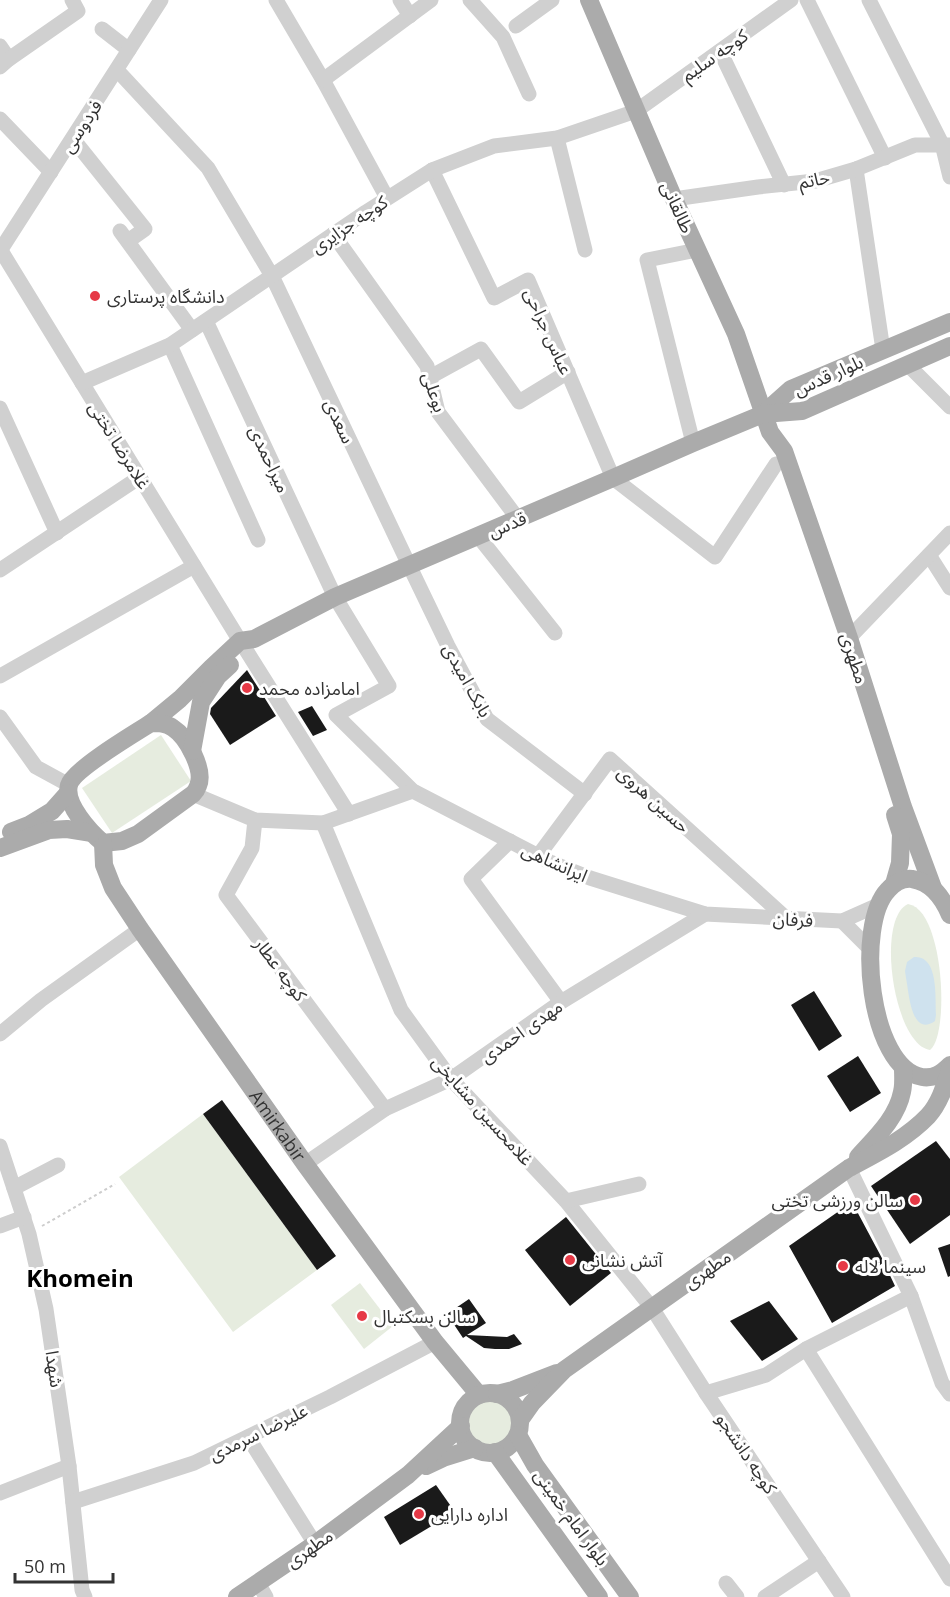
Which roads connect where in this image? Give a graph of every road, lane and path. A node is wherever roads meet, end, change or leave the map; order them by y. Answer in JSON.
{"nodes":[{"id":1,"x":72,"y":0,"type":"edge"},
{"id":2,"x":161,"y":0,"type":"edge"},
{"id":3,"x":276,"y":0,"type":"edge"},
{"id":4,"x":400,"y":0,"type":"edge"},
{"id":5,"x":431,"y":0,"type":"edge"},
{"id":6,"x":470,"y":0,"type":"edge"},
{"id":7,"x":552,"y":0,"type":"edge"},
{"id":8,"x":589,"y":0,"type":"edge"},
{"id":9,"x":791,"y":0,"type":"edge"},
{"id":10,"x":807,"y":0,"type":"edge"},
{"id":11,"x":869,"y":0,"type":"edge"},
{"id":12,"x":410,"y":16,"type":"junction"},
{"id":13,"x":516,"y":26,"type":"dead end"},
{"id":14,"x":102,"y":29,"type":"dead end"},
{"id":15,"x":0,"y":46,"type":"edge"},
{"id":16,"x":129,"y":50,"type":"junction"},
{"id":17,"x":720,"y":51,"type":"junction"},
{"id":18,"x":4,"y":63,"type":"edge"},
{"id":19,"x":117,"y":70,"type":"junction"},
{"id":20,"x":323,"y":80,"type":"junction"},
{"id":21,"x":529,"y":94,"type":"dead end"},
{"id":22,"x":636,"y":111,"type":"junction"},
{"id":23,"x":0,"y":119,"type":"edge"},
{"id":24,"x":557,"y":138,"type":"junction"},
{"id":25,"x":73,"y":139,"type":"junction"},
{"id":26,"x":946,"y":145,"type":"edge"},
{"id":27,"x":885,"y":158,"type":"junction"},
{"id":28,"x":432,"y":170,"type":"junction"},
{"id":29,"x":856,"y":170,"type":"junction"},
{"id":30,"x":51,"y":172,"type":"junction"},
{"id":31,"x":950,"y":177,"type":"edge"},
{"id":32,"x":784,"y":185,"type":"junction"},
{"id":33,"x":387,"y":198,"type":"junction"},
{"id":34,"x":674,"y":199,"type":"junction"},
{"id":35,"x":333,"y":234,"type":"junction"},
{"id":36,"x":0,"y":250,"type":"edge"},
{"id":37,"x":585,"y":250,"type":"dead end"},
{"id":38,"x":698,"y":250,"type":"junction"},
{"id":39,"x":272,"y":276,"type":"junction"},
{"id":40,"x":206,"y":321,"type":"junction"},
{"id":41,"x":950,"y":322,"type":"edge"},
{"id":42,"x":192,"y":330,"type":"junction"},
{"id":43,"x":170,"y":345,"type":"junction"},
{"id":44,"x":950,"y":346,"type":"edge"},
{"id":45,"x":883,"y":350,"type":"junction"},
{"id":46,"x":907,"y":364,"type":"junction"},
{"id":47,"x":568,"y":372,"type":"junction"},
{"id":48,"x":430,"y":376,"type":"junction"},
{"id":49,"x":82,"y":383,"type":"junction"},
{"id":50,"x":950,"y":407,"type":"edge"},
{"id":51,"x":0,"y":408,"type":"edge"},
{"id":52,"x":763,"y":414,"type":"junction"},
{"id":53,"x":770,"y":432,"type":"junction"},
{"id":54,"x":693,"y":443,"type":"junction"},
{"id":55,"x":776,"y":464,"type":"junction"},
{"id":56,"x":140,"y":477,"type":"junction"},
{"id":57,"x":614,"y":478,"type":"junction"},
{"id":58,"x":518,"y":519,"type":"junction"},
{"id":59,"x":57,"y":533,"type":"junction"},
{"id":60,"x":950,"y":533,"type":"edge"},
{"id":61,"x":478,"y":536,"type":"junction"},
{"id":62,"x":258,"y":540,"type":"dead end"},
{"id":63,"x":929,"y":555,"type":"junction"},
{"id":64,"x":194,"y":566,"type":"junction"},
{"id":65,"x":409,"y":566,"type":"junction"},
{"id":66,"x":0,"y":570,"type":"edge"},
{"id":67,"x":950,"y":588,"type":"edge"},
{"id":68,"x":334,"y":597,"type":"junction"},
{"id":69,"x":555,"y":633,"type":"dead end"},
{"id":70,"x":844,"y":642,"type":"junction"},
{"id":71,"x":247,"y":644,"type":"junction"},
{"id":72,"x":0,"y":676,"type":"edge"},
{"id":73,"x":0,"y":717,"type":"edge"},
{"id":74,"x":150,"y":723,"type":"junction"},
{"id":75,"x":192,"y":751,"type":"junction"},
{"id":76,"x":68,"y":789,"type":"junction"},
{"id":77,"x":413,"y":791,"type":"junction"},
{"id":78,"x":193,"y":794,"type":"junction"},
{"id":79,"x":585,"y":794,"type":"junction"},
{"id":80,"x":350,"y":814,"type":"junction"},
{"id":81,"x":255,"y":820,"type":"junction"},
{"id":82,"x":323,"y":823,"type":"junction"},
{"id":83,"x":0,"y":836,"type":"edge"},
{"id":84,"x":98,"y":838,"type":"junction"},
{"id":85,"x":510,"y":841,"type":"junction"},
{"id":86,"x":0,"y":848,"type":"edge"},
{"id":87,"x":538,"y":856,"type":"junction"},
{"id":88,"x":894,"y":884,"type":"junction"},
{"id":89,"x":941,"y":895,"type":"edge"},
{"id":90,"x":878,"y":905,"type":"junction"},
{"id":91,"x":705,"y":914,"type":"junction"},
{"id":92,"x":950,"y":915,"type":"edge"},
{"id":93,"x":787,"y":919,"type":"junction"},
{"id":94,"x":842,"y":921,"type":"junction"},
{"id":95,"x":140,"y":929,"type":"junction"},
{"id":96,"x":870,"y":949,"type":"junction"},
{"id":97,"x":561,"y":1002,"type":"junction"},
{"id":98,"x":0,"y":1034,"type":"edge"},
{"id":99,"x":950,"y":1067,"type":"edge"},
{"id":100,"x":903,"y":1068,"type":"junction"},
{"id":101,"x":451,"y":1079,"type":"junction"},
{"id":102,"x":385,"y":1109,"type":"junction"},
{"id":103,"x":0,"y":1146,"type":"edge"},
{"id":104,"x":305,"y":1164,"type":"junction"},
{"id":105,"x":58,"y":1165,"type":"dead end"},
{"id":106,"x":849,"y":1168,"type":"junction"},
{"id":107,"x":115,"y":1184,"type":"dead end"},
{"id":108,"x":639,"y":1184,"type":"dead end"},
{"id":109,"x":14,"y":1188,"type":"junction"},
{"id":110,"x":566,"y":1201,"type":"junction"},
{"id":111,"x":24,"y":1217,"type":"junction"},
{"id":112,"x":0,"y":1226,"type":"edge"},
{"id":113,"x":29,"y":1234,"type":"junction"},
{"id":114,"x":911,"y":1296,"type":"junction"},
{"id":115,"x":651,"y":1308,"type":"junction"},
{"id":116,"x":435,"y":1342,"type":"junction"},
{"id":117,"x":806,"y":1349,"type":"junction"},
{"id":118,"x":564,"y":1370,"type":"junction"},
{"id":119,"x":706,"y":1393,"type":"junction"},
{"id":120,"x":497,"y":1394,"type":"junction"},
{"id":121,"x":950,"y":1394,"type":"edge"},
{"id":122,"x":478,"y":1395,"type":"junction"},
{"id":123,"x":461,"y":1426,"type":"junction"},
{"id":124,"x":519,"y":1428,"type":"junction"},
{"id":125,"x":248,"y":1437,"type":"junction"},
{"id":126,"x":475,"y":1448,"type":"junction"},
{"id":127,"x":495,"y":1452,"type":"junction"},
{"id":128,"x":69,"y":1466,"type":"junction"},
{"id":129,"x":408,"y":1475,"type":"junction"},
{"id":130,"x":0,"y":1493,"type":"edge"},
{"id":131,"x":73,"y":1502,"type":"junction"},
{"id":132,"x":315,"y":1544,"type":"junction"},
{"id":133,"x":819,"y":1561,"type":"junction"},
{"id":134,"x":950,"y":1579,"type":"edge"},
{"id":135,"x":726,"y":1583,"type":"dead end"},
{"id":136,"x":262,"y":1590,"type":"edge"},
{"id":137,"x":81,"y":1595,"type":"edge"},
{"id":138,"x":237,"y":1597,"type":"edge"},
{"id":139,"x":598,"y":1597,"type":"edge"},
{"id":140,"x":630,"y":1597,"type":"edge"},
{"id":141,"x":737,"y":1597,"type":"edge"},
{"id":142,"x":765,"y":1597,"type":"edge"},
{"id":143,"x":843,"y":1597,"type":"edge"}],
"edges":[{"from":1,"to":18,"type":"street"},
{"from":2,"to":16,"type":"street","name":"فردوسی"},
{"from":3,"to":20,"type":"street"},
{"from":4,"to":12,"type":"street"},
{"from":5,"to":12,"type":"street"},
{"from":6,"to":21,"type":"street"},
{"from":7,"to":13,"type":"street"},
{"from":8,"to":22,"type":"main road","name":"طالقانی"},
{"from":9,"to":17,"type":"street","name":"کوچه سلیم"},
{"from":10,"to":27,"type":"street"},
{"from":11,"to":26,"type":"street"},
{"from":12,"to":20,"type":"street"},
{"from":14,"to":16,"type":"street"},
{"from":15,"to":18,"type":"street"},
{"from":16,"to":19,"type":"street","name":"فردوسی"},
{"from":17,"to":22,"type":"street","name":"کوچه سلیم"},
{"from":17,"to":32,"type":"street"},
{"from":19,"to":25,"type":"street","name":"فردوسی"},
{"from":19,"to":39,"type":"street","name":"سعدی"},
{"from":20,"to":33,"type":"street"},
{"from":22,"to":24,"type":"street","name":"کوچه جزایری"},
{"from":22,"to":34,"type":"main road","name":"طالقانی"},
{"from":23,"to":30,"type":"street"},
{"from":24,"to":28,"type":"street","name":"کوچه جزایری"},
{"from":24,"to":37,"type":"street"},
{"from":25,"to":30,"type":"street","name":"فردوسی"},
{"from":25,"to":42,"type":"street"},
{"from":26,"to":27,"type":"street","name":"حاتم"},
{"from":26,"to":31,"type":"street"},
{"from":27,"to":29,"type":"street","name":"حاتم"},
{"from":28,"to":33,"type":"street","name":"کوچه جزایری"},
{"from":28,"to":47,"type":"street","name":"عباس جراحی"},
{"from":29,"to":32,"type":"street","name":"حاتم"},
{"from":29,"to":45,"type":"street"},
{"from":30,"to":36,"type":"street","name":"فردوسی"},
{"from":32,"to":34,"type":"street","name":"حاتم"},
{"from":33,"to":35,"type":"street","name":"کوچه جزایری"},
{"from":34,"to":38,"type":"main road","name":"طالقانی"},
{"from":35,"to":39,"type":"street","name":"کوچه جزایری"},
{"from":35,"to":48,"type":"street","name":"بوعلی"},
{"from":36,"to":49,"type":"street","name":"غلامرضا تختی"},
{"from":38,"to":52,"type":"main road","name":"طالقانی"},
{"from":38,"to":54,"type":"street"},
{"from":39,"to":40,"type":"street","name":"کوچه جزایری"},
{"from":39,"to":65,"type":"street","name":"سعدی"},
{"from":40,"to":42,"type":"street","name":"کوچه جزایری"},
{"from":40,"to":68,"type":"street","name":"میراحمدی"},
{"from":41,"to":45,"type":"main road","name":"بلوار قدس"},
{"from":42,"to":43,"type":"street","name":"کوچه جزایری"},
{"from":43,"to":49,"type":"street","name":"کوچه جزایری"},
{"from":43,"to":62,"type":"street"},
{"from":44,"to":46,"type":"main road","name":"بلوار قدس"},
{"from":45,"to":52,"type":"main road","name":"بلوار قدس"},
{"from":46,"to":50,"type":"street"},
{"from":46,"to":52,"type":"main road","name":"بلوار قدس"},
{"from":47,"to":48,"type":"street"},
{"from":47,"to":57,"type":"street","name":"عباس جراحی"},
{"from":48,"to":58,"type":"street","name":"بوعلی"},
{"from":49,"to":56,"type":"street","name":"غلامرضا تختی"},
{"from":51,"to":59,"type":"street"},
{"from":52,"to":53,"type":"main road","name":"مطهری"},
{"from":52,"to":54,"type":"main road","name":"قدس"},
{"from":53,"to":55,"type":"main road","name":"مطهری"},
{"from":53,"to":70,"type":"main road","name":"مطهری"},
{"from":54,"to":57,"type":"main road","name":"قدس"},
{"from":55,"to":57,"type":"street"},
{"from":55,"to":70,"type":"main road","name":"مطهری"},
{"from":56,"to":59,"type":"street"},
{"from":56,"to":64,"type":"street","name":"غلامرضا تختی"},
{"from":57,"to":58,"type":"main road","name":"قدس"},
{"from":58,"to":61,"type":"main road","name":"قدس"},
{"from":59,"to":66,"type":"street"},
{"from":60,"to":63,"type":"street"},
{"from":61,"to":65,"type":"main road","name":"قدس"},
{"from":61,"to":69,"type":"street"},
{"from":63,"to":67,"type":"street"},
{"from":63,"to":70,"type":"street"},
{"from":64,"to":71,"type":"street","name":"غلامرضا تختی"},
{"from":64,"to":72,"type":"street"},
{"from":65,"to":68,"type":"main road","name":"قدس"},
{"from":65,"to":79,"type":"street","name":"بابک امیدی"},
{"from":68,"to":71,"type":"main road","name":"قدس"},
{"from":68,"to":77,"type":"street","name":"میراحمدی"},
{"from":70,"to":88,"type":"main road","name":"مطهری"},
{"from":70,"to":89,"type":"main road","name":"مطهری"},
{"from":71,"to":74,"type":"main road","name":"قدس"},
{"from":71,"to":75,"type":"main road","name":"قدس"},
{"from":71,"to":80,"type":"street","name":"غلامرضا تختی"},
{"from":73,"to":76,"type":"street"},
{"from":74,"to":75,"type":"main road"},
{"from":74,"to":76,"type":"main road"},
{"from":75,"to":78,"type":"main road"},
{"from":76,"to":83,"type":"main road"},
{"from":76,"to":84,"type":"main road"},
{"from":77,"to":80,"type":"street"},
{"from":77,"to":85,"type":"street","name":"ایرانشاهی"},
{"from":78,"to":81,"type":"street"},
{"from":78,"to":84,"type":"main road"},
{"from":79,"to":87,"type":"street","name":"حسین هروی"},
{"from":79,"to":93,"type":"street","name":"حسین هروی"},
{"from":80,"to":82,"type":"street"},
{"from":81,"to":82,"type":"street"},
{"from":81,"to":102,"type":"street","name":"کوچه عطار"},
{"from":82,"to":101,"type":"street","name":"غلامحسین مشایخی"},
{"from":84,"to":86,"type":"main road"},
{"from":84,"to":95,"type":"main road","name":"Amirkabir"},
{"from":85,"to":87,"type":"street","name":"ایرانشاهی"},
{"from":85,"to":97,"type":"street"},
{"from":87,"to":91,"type":"street","name":"ایرانشاهی"},
{"from":88,"to":89,"type":"main road"},
{"from":88,"to":90,"type":"main road"},
{"from":89,"to":92,"type":"main road","name":"مطهری"},
{"from":90,"to":94,"type":"street","name":"فرفان"},
{"from":90,"to":96,"type":"main road"},
{"from":91,"to":93,"type":"street","name":"فرفان"},
{"from":91,"to":97,"type":"street","name":"مهدی احمدی"},
{"from":93,"to":94,"type":"street","name":"فرفان"},
{"from":94,"to":96,"type":"street"},
{"from":95,"to":98,"type":"street"},
{"from":95,"to":104,"type":"main road","name":"Amirkabir"},
{"from":96,"to":100,"type":"main road"},
{"from":97,"to":101,"type":"street","name":"مهدی احمدی"},
{"from":99,"to":100,"type":"main road"},
{"from":99,"to":106,"type":"main road","name":"مطهری"},
{"from":100,"to":106,"type":"main road","name":"مطهری"},
{"from":101,"to":102,"type":"street","name":"مهدی احمدی"},
{"from":101,"to":110,"type":"street","name":"غلامحسین مشایخی"},
{"from":102,"to":104,"type":"street","name":"مهدی احمدی"},
{"from":103,"to":109,"type":"street","name":"شهدا"},
{"from":104,"to":116,"type":"main road","name":"Amirkabir"},
{"from":105,"to":109,"type":"street"},
{"from":106,"to":114,"type":"street"},
{"from":106,"to":115,"type":"main road","name":"مطهری"},
{"from":107,"to":113,"type":"path"},
{"from":108,"to":110,"type":"street"},
{"from":109,"to":111,"type":"street","name":"شهدا"},
{"from":110,"to":115,"type":"street","name":"غلامحسین مشایخی"},
{"from":111,"to":112,"type":"street"},
{"from":111,"to":113,"type":"street","name":"شهدا"},
{"from":113,"to":128,"type":"street","name":"شهدا"},
{"from":114,"to":117,"type":"street"},
{"from":114,"to":121,"type":"street"},
{"from":115,"to":118,"type":"main road","name":"مطهری"},
{"from":115,"to":119,"type":"street","name":"کوچه دانشجو"},
{"from":116,"to":122,"type":"main road","name":"Amirkabir"},
{"from":116,"to":125,"type":"street","name":"علیرضا سرمدی"},
{"from":117,"to":119,"type":"street"},
{"from":117,"to":134,"type":"street"},
{"from":118,"to":120,"type":"main road","name":"مطهری"},
{"from":118,"to":124,"type":"main road","name":"مطهری"},
{"from":119,"to":133,"type":"street","name":"کوچه دانشجو"},
{"from":120,"to":122,"type":"main road"},
{"from":120,"to":124,"type":"main road"},
{"from":122,"to":123,"type":"main road"},
{"from":123,"to":126,"type":"main road"},
{"from":123,"to":129,"type":"main road","name":"مطهری"},
{"from":124,"to":127,"type":"main road"},
{"from":124,"to":140,"type":"main road","name":"بلوار امام خمینی"},
{"from":125,"to":131,"type":"street","name":"علیرضا سرمدی"},
{"from":125,"to":132,"type":"street"},
{"from":126,"to":127,"type":"main road"},
{"from":126,"to":129,"type":"main road","name":"مطهری"},
{"from":127,"to":139,"type":"main road","name":"بلوار امام خمینی"},
{"from":128,"to":130,"type":"street"},
{"from":128,"to":131,"type":"street","name":"شهدا"},
{"from":129,"to":132,"type":"main road","name":"مطهری"},
{"from":131,"to":137,"type":"street","name":"شهدا"},
{"from":132,"to":136,"type":"main road","name":"مطهری"},
{"from":133,"to":142,"type":"street"},
{"from":133,"to":143,"type":"street","name":"کوچه دانشجو"},
{"from":135,"to":141,"type":"street"},
{"from":136,"to":138,"type":"main road","name":"مطهری"}]}
